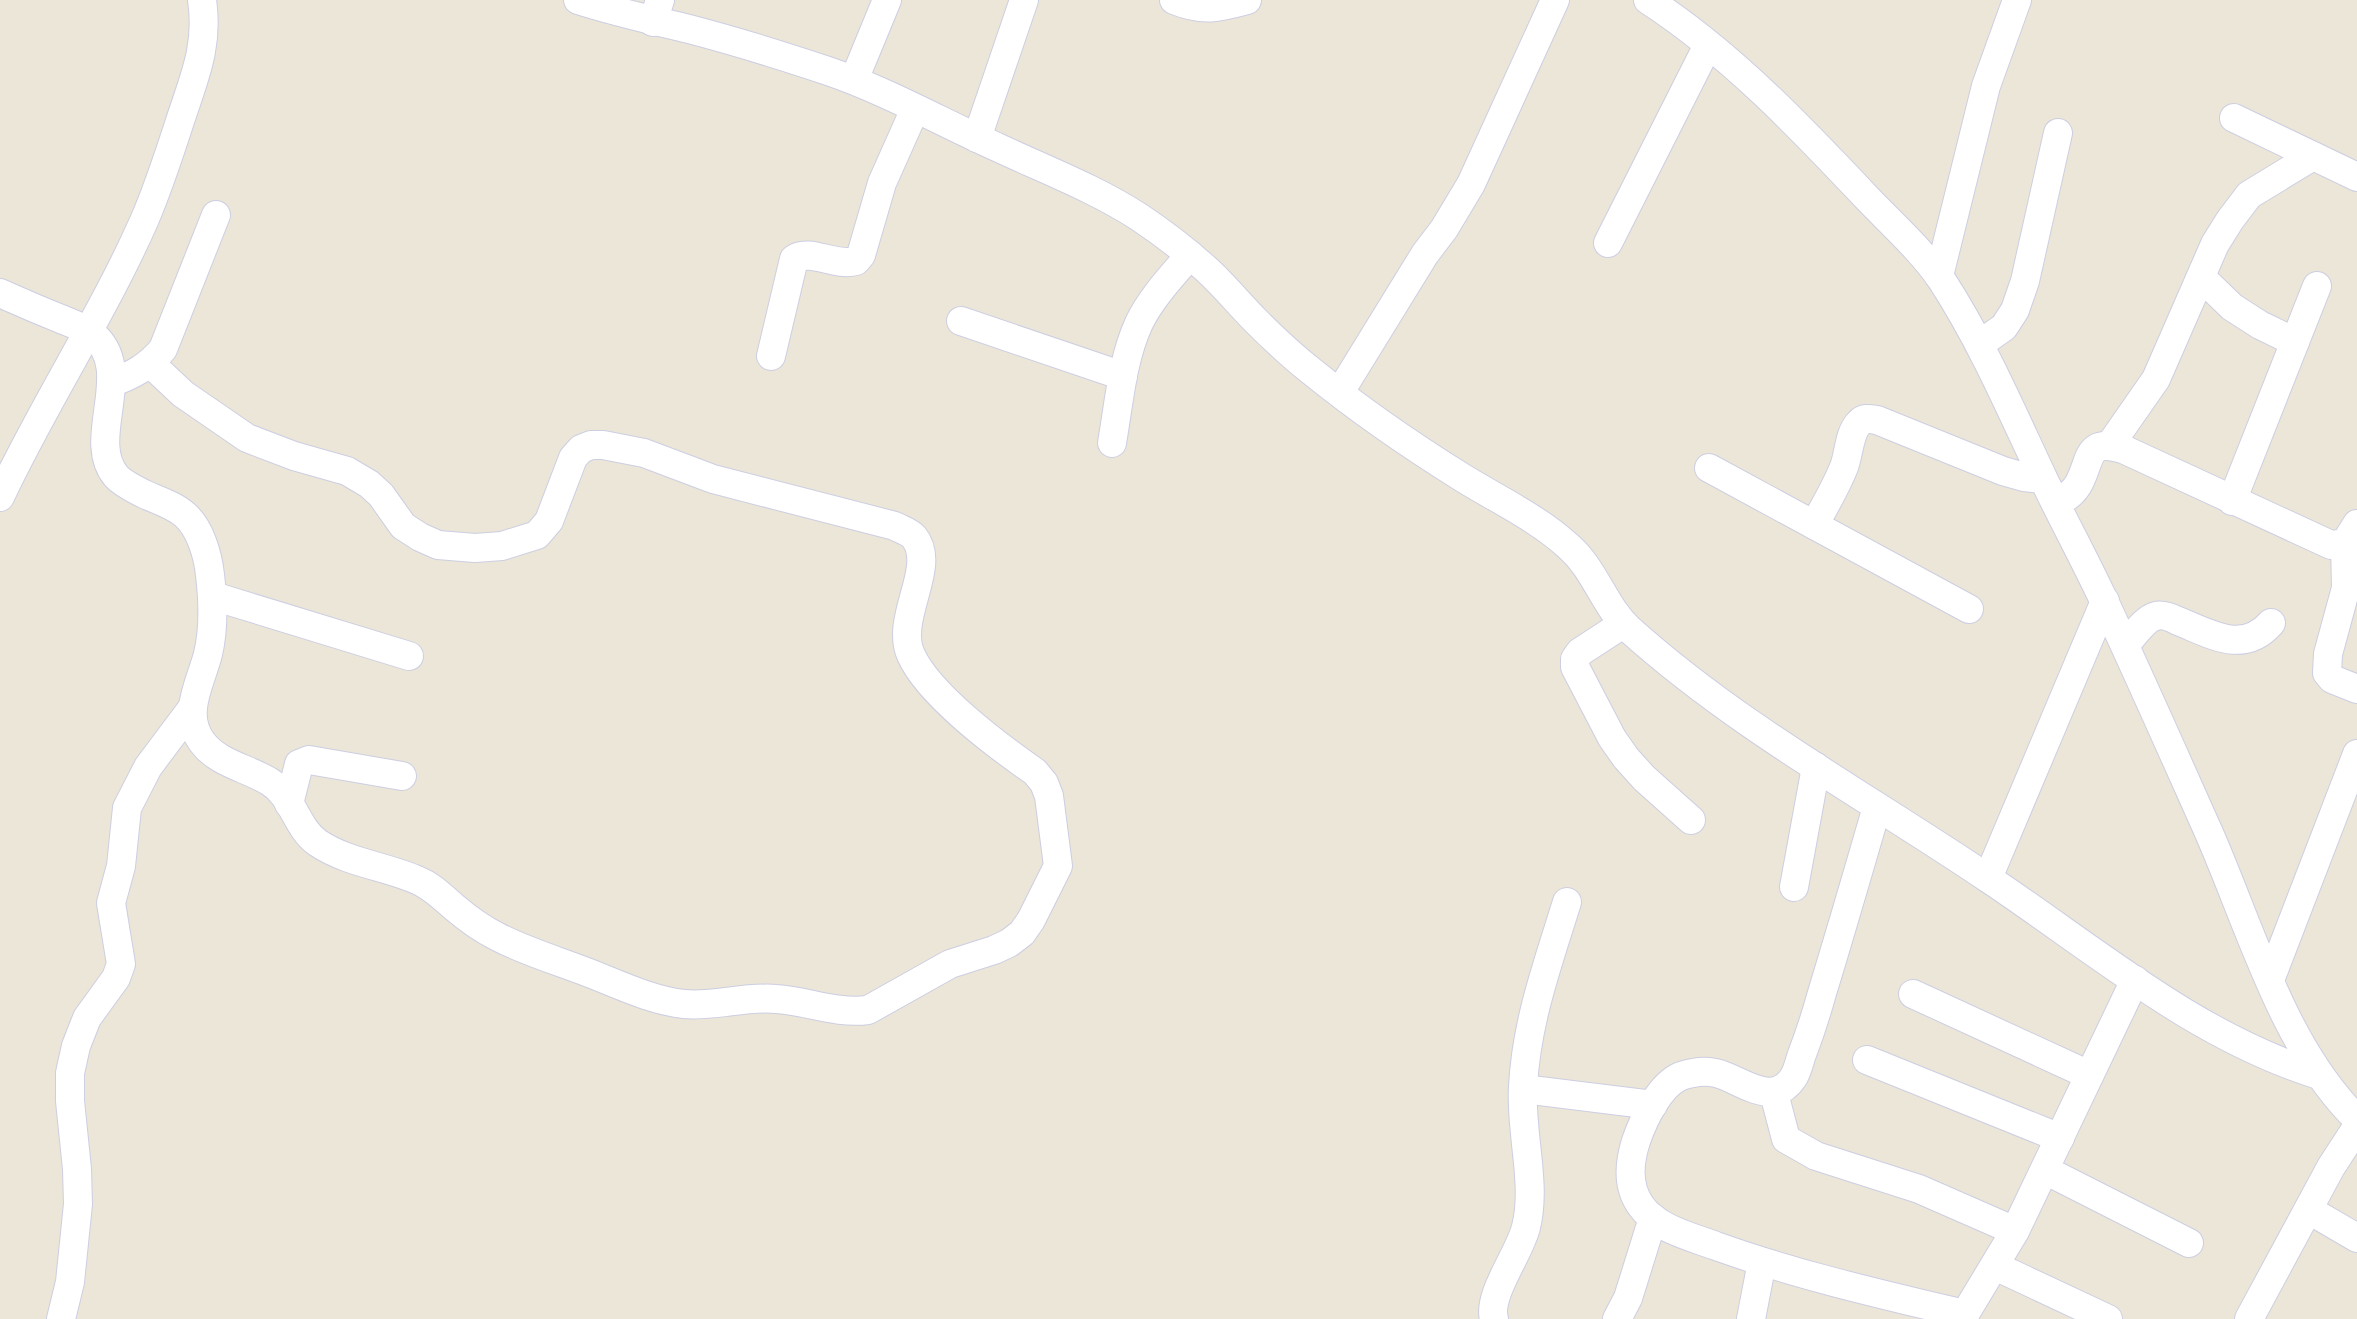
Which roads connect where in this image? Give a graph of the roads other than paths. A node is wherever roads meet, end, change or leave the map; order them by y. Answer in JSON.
{"nodes":[{"id":1,"x":202,"y":0,"type":"edge"},
{"id":2,"x":578,"y":0,"type":"edge"},
{"id":3,"x":887,"y":0,"type":"edge"},
{"id":4,"x":1024,"y":0,"type":"edge"},
{"id":5,"x":1174,"y":0,"type":"edge"},
{"id":6,"x":1248,"y":0,"type":"edge"},
{"id":7,"x":1554,"y":0,"type":"edge"},
{"id":8,"x":1648,"y":0,"type":"edge"},
{"id":9,"x":2017,"y":0,"type":"edge"},
{"id":10,"x":657,"y":11,"type":"edge"},
{"id":11,"x":1708,"y":45,"type":"junction"},
{"id":12,"x":854,"y":80,"type":"junction"},
{"id":13,"x":915,"y":109,"type":"junction"},
{"id":14,"x":2234,"y":118,"type":"dead end"},
{"id":15,"x":2058,"y":133,"type":"dead end"},
{"id":16,"x":977,"y":138,"type":"junction"},
{"id":17,"x":2313,"y":156,"type":"junction"},
{"id":18,"x":2357,"y":177,"type":"edge"},
{"id":19,"x":216,"y":215,"type":"dead end"},
{"id":20,"x":1608,"y":243,"type":"dead end"},
{"id":21,"x":1190,"y":255,"type":"junction"},
{"id":22,"x":1938,"y":276,"type":"junction"},
{"id":23,"x":2201,"y":277,"type":"junction"},
{"id":24,"x":2317,"y":286,"type":"dead end"},
{"id":25,"x":0,"y":293,"type":"edge"},
{"id":26,"x":961,"y":321,"type":"dead end"},
{"id":27,"x":88,"y":331,"type":"junction"},
{"id":28,"x":2295,"y":342,"type":"junction"},
{"id":29,"x":1980,"y":344,"type":"junction"},
{"id":30,"x":771,"y":356,"type":"dead end"},
{"id":31,"x":151,"y":364,"type":"junction"},
{"id":32,"x":1123,"y":376,"type":"junction"},
{"id":33,"x":111,"y":384,"type":"junction"},
{"id":34,"x":1340,"y":392,"type":"junction"},
{"id":35,"x":1112,"y":443,"type":"dead end"},
{"id":36,"x":2110,"y":445,"type":"junction"},
{"id":37,"x":1709,"y":468,"type":"dead end"},
{"id":38,"x":2043,"y":479,"type":"junction"},
{"id":39,"x":0,"y":497,"type":"edge"},
{"id":40,"x":2232,"y":501,"type":"junction"},
{"id":41,"x":2056,"y":504,"type":"junction"},
{"id":42,"x":1814,"y":525,"type":"junction"},
{"id":43,"x":2351,"y":534,"type":"edge"},
{"id":44,"x":213,"y":596,"type":"junction"},
{"id":45,"x":2105,"y":601,"type":"junction"},
{"id":46,"x":1969,"y":609,"type":"dead end"},
{"id":47,"x":2271,"y":623,"type":"dead end"},
{"id":48,"x":1623,"y":624,"type":"junction"},
{"id":49,"x":2125,"y":645,"type":"junction"},
{"id":50,"x":409,"y":656,"type":"dead end"},
{"id":51,"x":2357,"y":689,"type":"edge"},
{"id":52,"x":193,"y":707,"type":"junction"},
{"id":53,"x":2357,"y":754,"type":"edge"},
{"id":54,"x":1816,"y":767,"type":"junction"},
{"id":55,"x":402,"y":776,"type":"dead end"},
{"id":56,"x":290,"y":804,"type":"junction"},
{"id":57,"x":1878,"y":807,"type":"junction"},
{"id":58,"x":1691,"y":820,"type":"dead end"},
{"id":59,"x":1988,"y":878,"type":"junction"},
{"id":60,"x":1794,"y":887,"type":"dead end"},
{"id":61,"x":1567,"y":902,"type":"dead end"},
{"id":62,"x":2135,"y":980,"type":"junction"},
{"id":63,"x":2270,"y":980,"type":"junction"},
{"id":64,"x":1913,"y":994,"type":"dead end"},
{"id":65,"x":1867,"y":1060,"type":"dead end"},
{"id":66,"x":2089,"y":1074,"type":"junction"},
{"id":67,"x":2319,"y":1074,"type":"junction"},
{"id":68,"x":1523,"y":1089,"type":"junction"},
{"id":69,"x":1776,"y":1101,"type":"dead end"},
{"id":70,"x":1653,"y":1105,"type":"junction"},
{"id":71,"x":2357,"y":1119,"type":"edge"},
{"id":72,"x":2357,"y":1127,"type":"edge"},
{"id":73,"x":2060,"y":1138,"type":"junction"},
{"id":74,"x":2045,"y":1170,"type":"junction"},
{"id":75,"x":2309,"y":1210,"type":"junction"},
{"id":76,"x":1653,"y":1218,"type":"junction"},
{"id":77,"x":2015,"y":1231,"type":"junction"},
{"id":78,"x":2357,"y":1238,"type":"edge"},
{"id":79,"x":2189,"y":1243,"type":"dead end"},
{"id":80,"x":1762,"y":1262,"type":"junction"},
{"id":81,"x":1994,"y":1266,"type":"junction"},
{"id":82,"x":1963,"y":1316,"type":"edge"},
{"id":83,"x":2095,"y":1316,"type":"edge"},
{"id":84,"x":61,"y":1319,"type":"edge"},
{"id":85,"x":1494,"y":1319,"type":"edge"},
{"id":86,"x":1616,"y":1319,"type":"edge"},
{"id":87,"x":1752,"y":1319,"type":"edge"},
{"id":88,"x":2249,"y":1319,"type":"edge"}],
"edges":[{"from":1,"to":27,"type":"street"},
{"from":2,"to":10,"type":"street"},
{"from":3,"to":12,"type":"street"},
{"from":4,"to":16,"type":"street"},
{"from":5,"to":6,"type":"street"},
{"from":7,"to":34,"type":"street"},
{"from":8,"to":11,"type":"street"},
{"from":9,"to":22,"type":"street"},
{"from":10,"to":12,"type":"street"},
{"from":11,"to":20,"type":"street"},
{"from":11,"to":22,"type":"street"},
{"from":12,"to":13,"type":"street"},
{"from":13,"to":16,"type":"street"},
{"from":13,"to":30,"type":"street"},
{"from":14,"to":17,"type":"street"},
{"from":15,"to":29,"type":"street"},
{"from":16,"to":21,"type":"street"},
{"from":17,"to":18,"type":"street"},
{"from":17,"to":23,"type":"street"},
{"from":19,"to":31,"type":"street"},
{"from":21,"to":32,"type":"street"},
{"from":21,"to":34,"type":"street"},
{"from":22,"to":29,"type":"street"},
{"from":23,"to":28,"type":"street"},
{"from":23,"to":36,"type":"street"},
{"from":24,"to":28,"type":"street"},
{"from":25,"to":27,"type":"street"},
{"from":26,"to":32,"type":"street"},
{"from":27,"to":33,"type":"street"},
{"from":27,"to":39,"type":"street"},
{"from":28,"to":40,"type":"street"},
{"from":29,"to":38,"type":"street"},
{"from":31,"to":33,"type":"street"},
{"from":31,"to":56,"type":"street"},
{"from":32,"to":35,"type":"street"},
{"from":33,"to":44,"type":"street"},
{"from":34,"to":48,"type":"street"},
{"from":36,"to":40,"type":"street"},
{"from":36,"to":41,"type":"street"},
{"from":37,"to":42,"type":"street"},
{"from":38,"to":41,"type":"street"},
{"from":38,"to":42,"type":"street"},
{"from":40,"to":43,"type":"street"},
{"from":41,"to":45,"type":"street"},
{"from":42,"to":46,"type":"street"},
{"from":43,"to":51,"type":"street"},
{"from":44,"to":50,"type":"street"},
{"from":44,"to":52,"type":"street"},
{"from":45,"to":49,"type":"street"},
{"from":45,"to":59,"type":"street"},
{"from":47,"to":49,"type":"street"},
{"from":48,"to":54,"type":"street"},
{"from":48,"to":58,"type":"street"},
{"from":49,"to":63,"type":"street"},
{"from":52,"to":56,"type":"street"},
{"from":52,"to":84,"type":"street"},
{"from":53,"to":63,"type":"street"},
{"from":54,"to":57,"type":"street"},
{"from":54,"to":60,"type":"street"},
{"from":55,"to":56,"type":"street"},
{"from":57,"to":59,"type":"street"},
{"from":57,"to":70,"type":"street"},
{"from":59,"to":62,"type":"street"},
{"from":61,"to":68,"type":"street"},
{"from":62,"to":66,"type":"street"},
{"from":62,"to":67,"type":"street"},
{"from":63,"to":67,"type":"street"},
{"from":64,"to":66,"type":"street"},
{"from":65,"to":73,"type":"street"},
{"from":66,"to":73,"type":"street"},
{"from":67,"to":71,"type":"street"},
{"from":68,"to":70,"type":"street"},
{"from":68,"to":85,"type":"street"},
{"from":69,"to":77,"type":"street"},
{"from":70,"to":76,"type":"street"},
{"from":72,"to":75,"type":"street"},
{"from":73,"to":74,"type":"street"},
{"from":74,"to":77,"type":"street"},
{"from":74,"to":79,"type":"street"},
{"from":75,"to":78,"type":"street"},
{"from":75,"to":88,"type":"street"},
{"from":76,"to":80,"type":"street"},
{"from":76,"to":86,"type":"street"},
{"from":77,"to":81,"type":"street"},
{"from":80,"to":82,"type":"street"},
{"from":80,"to":87,"type":"street"},
{"from":81,"to":82,"type":"street"},
{"from":81,"to":83,"type":"street"}]}
